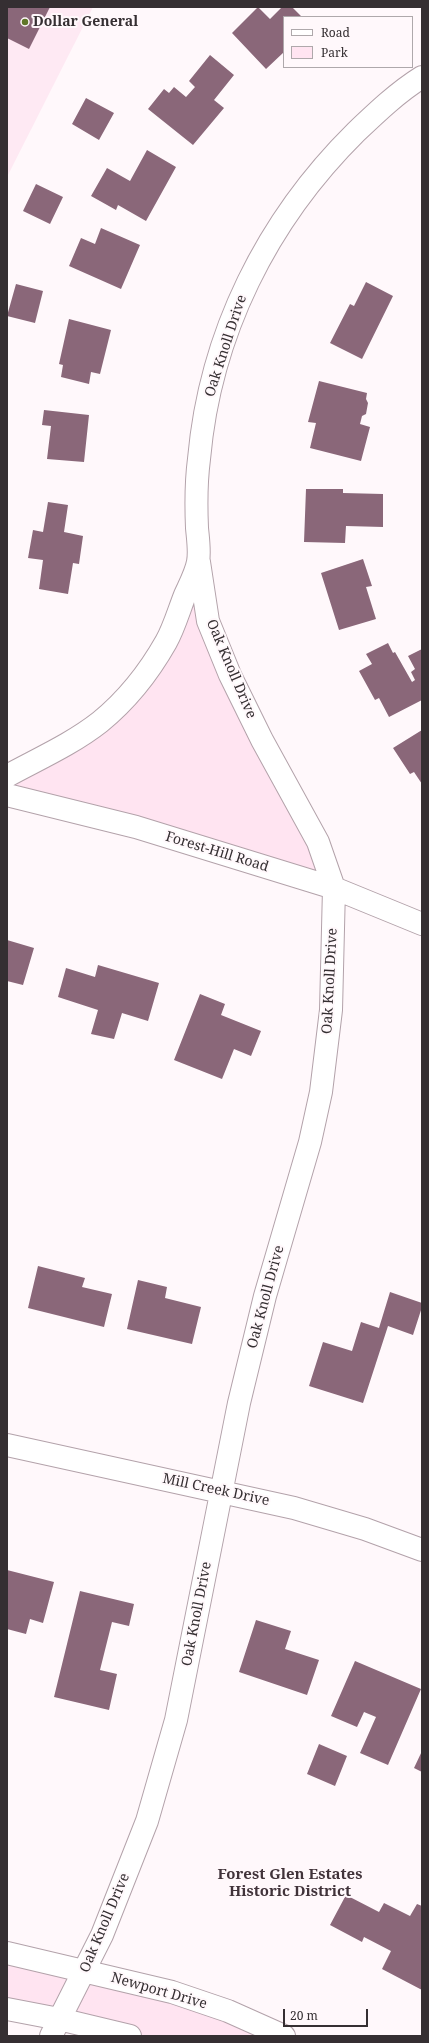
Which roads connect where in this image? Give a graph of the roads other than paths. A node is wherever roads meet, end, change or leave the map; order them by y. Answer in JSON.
{"nodes":[{"id":1,"x":422,"y":77,"type":"edge"},
{"id":2,"x":199,"y":562,"type":"junction"},
{"id":3,"x":7,"y":776,"type":"edge"},
{"id":4,"x":7,"y":795,"type":"edge"},
{"id":5,"x":334,"y":888,"type":"junction"},
{"id":6,"x":422,"y":924,"type":"edge"},
{"id":7,"x":7,"y":1445,"type":"edge"},
{"id":8,"x":222,"y":1491,"type":"junction"},
{"id":9,"x":422,"y":1550,"type":"edge"},
{"id":10,"x":7,"y":1953,"type":"edge"},
{"id":11,"x":85,"y":1970,"type":"junction"},
{"id":12,"x":7,"y":2009,"type":"edge"},
{"id":13,"x":55,"y":2027,"type":"edge"},
{"id":14,"x":130,"y":2036,"type":"edge"},
{"id":15,"x":284,"y":2036,"type":"edge"}],
"edges":[{"from":1,"to":2,"type":"street","name":"Oak Knoll Drive"},
{"from":2,"to":3,"type":"street","name":"Oak Knoll Drive"},
{"from":2,"to":5,"type":"street","name":"Oak Knoll Drive"},
{"from":4,"to":5,"type":"street","name":"Forest-Hill Road"},
{"from":5,"to":6,"type":"street","name":"Forest-Hill Road"},
{"from":5,"to":8,"type":"street","name":"Oak Knoll Drive"},
{"from":7,"to":8,"type":"street","name":"Mill Creek Drive"},
{"from":8,"to":9,"type":"street","name":"Mill Creek Drive"},
{"from":8,"to":11,"type":"street","name":"Oak Knoll Drive"},
{"from":10,"to":11,"type":"street","name":"Newport Drive"},
{"from":11,"to":13,"type":"street","name":"Oak Knoll Drive"},
{"from":11,"to":15,"type":"street","name":"Newport Drive"},
{"from":12,"to":13,"type":"street"},
{"from":13,"to":14,"type":"street"}]}
